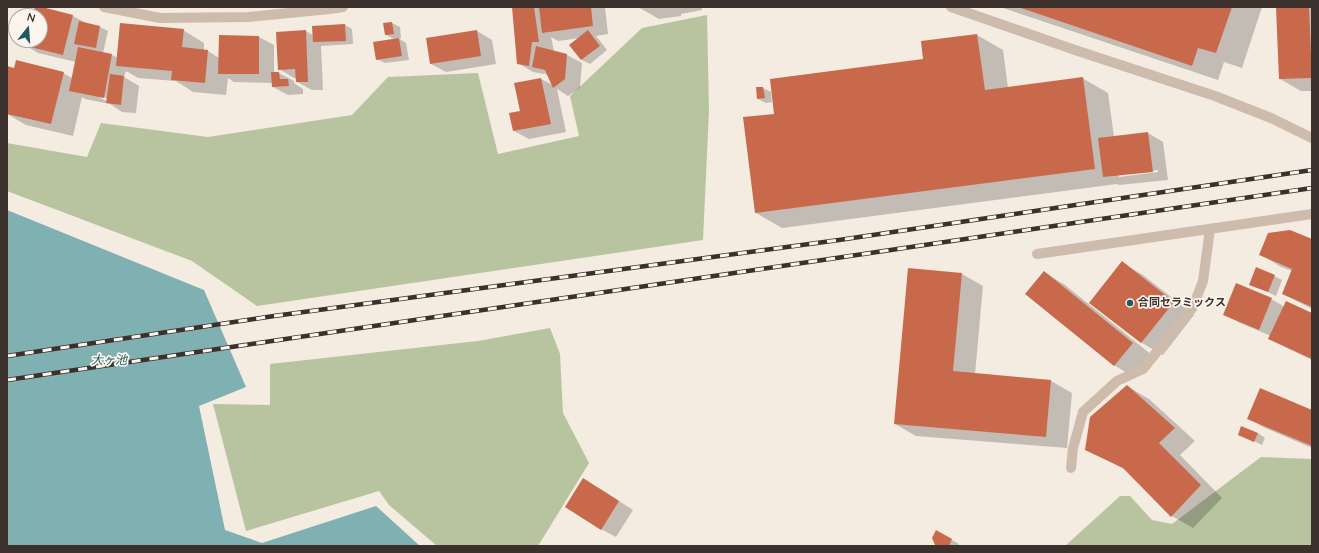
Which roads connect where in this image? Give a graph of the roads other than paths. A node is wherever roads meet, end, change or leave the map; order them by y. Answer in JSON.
{"nodes":[{"id":1,"x":104,"y":7,"type":"edge"},
{"id":2,"x":343,"y":7,"type":"edge"},
{"id":3,"x":951,"y":7,"type":"edge"},
{"id":4,"x":1312,"y":138,"type":"edge"},
{"id":5,"x":1312,"y":214,"type":"edge"},
{"id":6,"x":1210,"y":229,"type":"junction"},
{"id":7,"x":1037,"y":254,"type":"dead end"},
{"id":8,"x":1071,"y":468,"type":"dead end"}],
"edges":[{"from":1,"to":2,"type":"street"},
{"from":3,"to":4,"type":"street"},
{"from":5,"to":6,"type":"street"},
{"from":6,"to":7,"type":"street"},
{"from":6,"to":8,"type":"street"}]}
